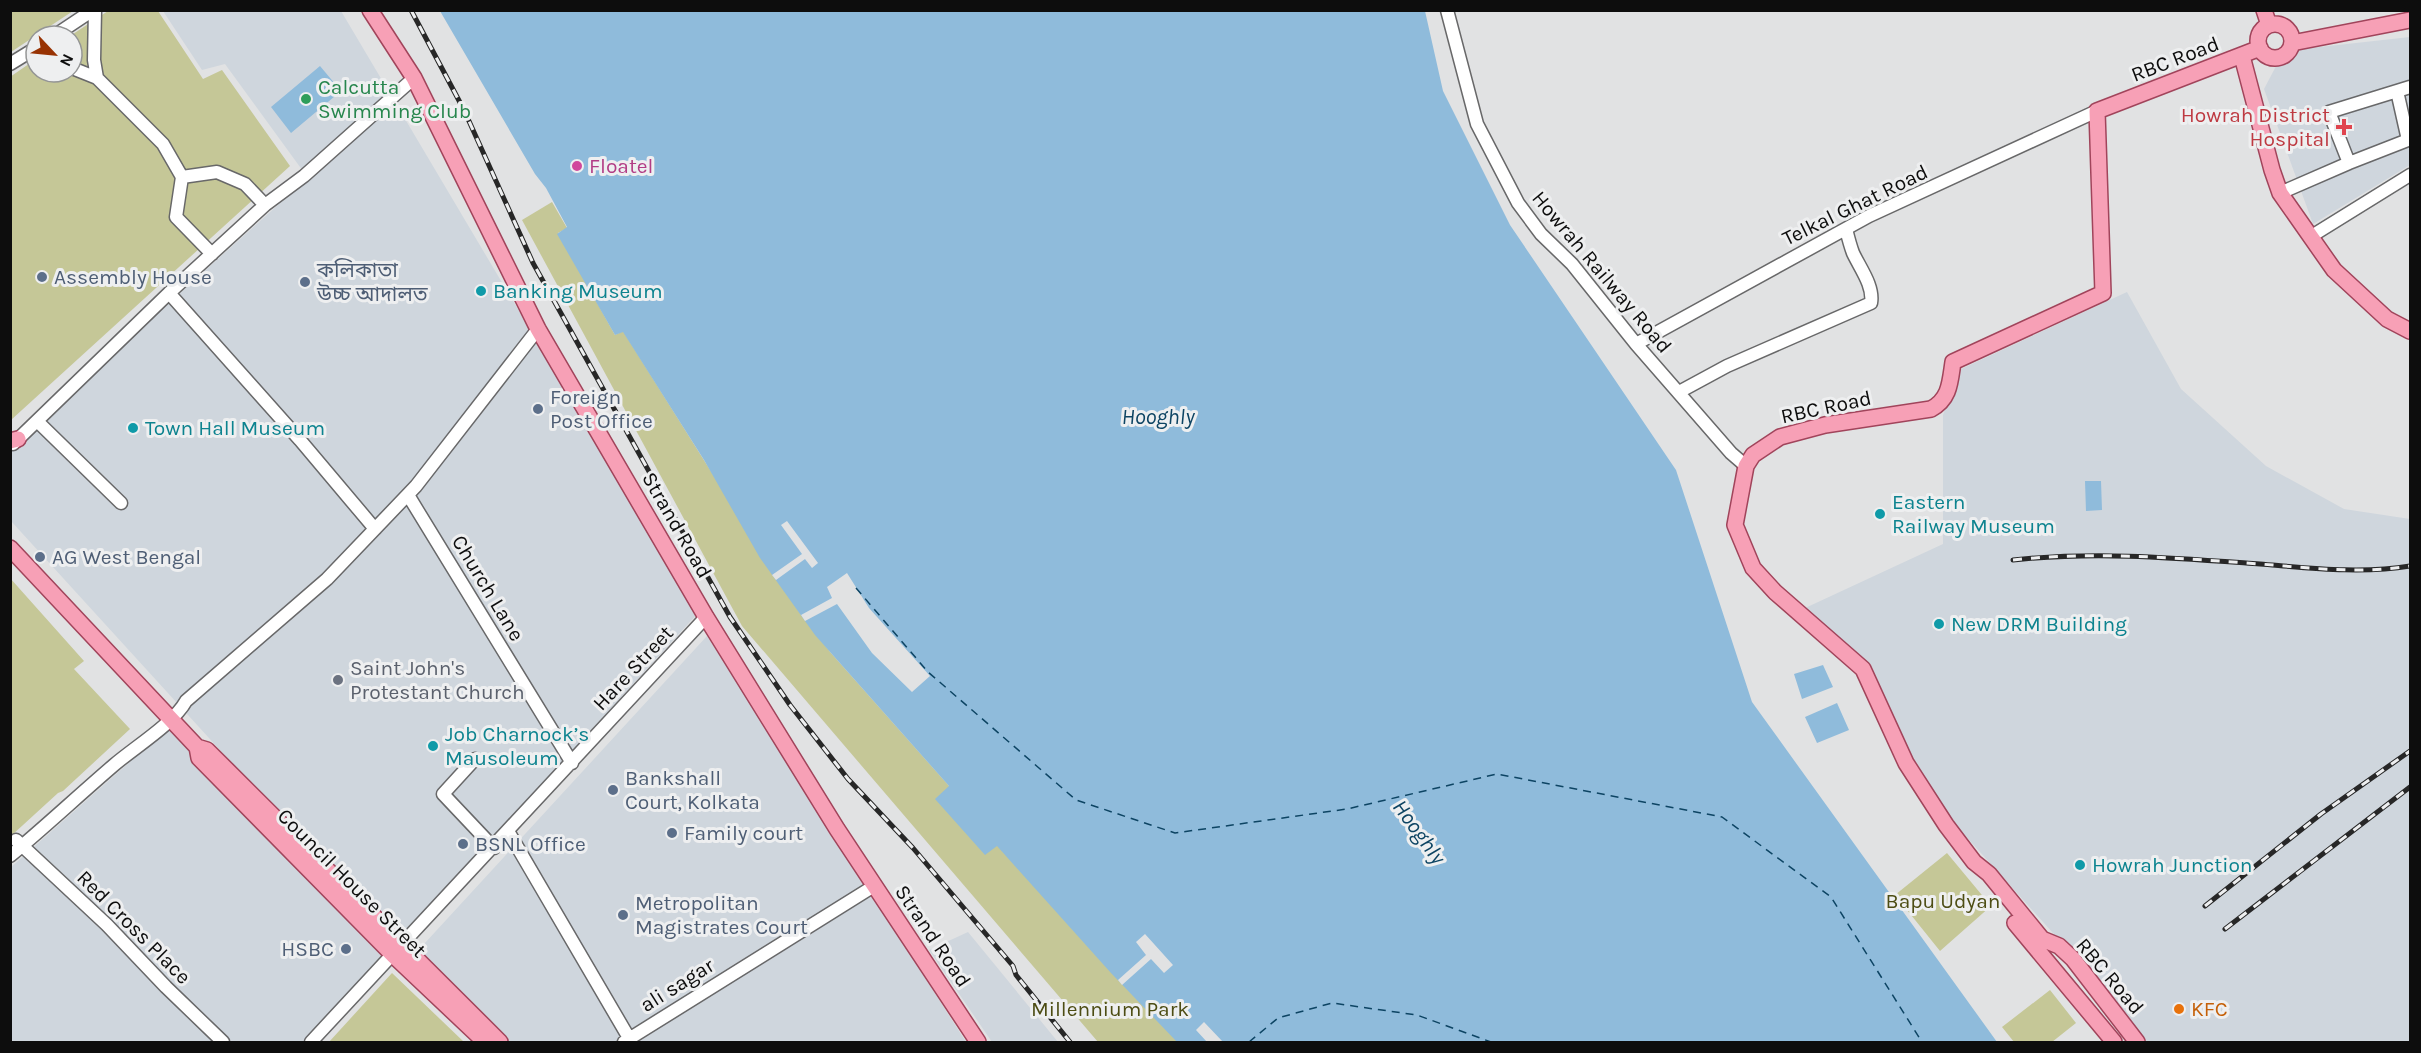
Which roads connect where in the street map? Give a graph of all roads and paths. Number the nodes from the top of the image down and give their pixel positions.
1 (94, 10) edge
2 (370, 10) edge
3 (1447, 10) edge
4 (2267, 18) edge
5 (2410, 20) edge
6 (72, 24) edge
7 (2292, 43) junction
8 (2259, 48) junction
9 (2242, 56) junction
10 (24, 57) edge
11 (10, 64) edge
12 (84, 73) edge
13 (97, 78) junction
14 (414, 78) junction
15 (2410, 87) edge
16 (2397, 91) junction
17 (2110, 106) junction
18 (2349, 163) junction
19 (2410, 175) edge
20 (182, 177) junction
21 (2280, 193) junction
22 (264, 206) junction
23 (1846, 229) junction
24 (2310, 237) junction
25 (212, 254) junction
26 (169, 293) junction
27 (538, 330) junction
28 (2410, 331) edge
29 (1636, 344) junction
30 (1679, 392) junction
31 (37, 421) junction
32 (13, 442) edge
33 (1746, 466) junction
34 (408, 495) junction
35 (121, 503) dead end
36 (375, 529) junction
37 (10, 548) edge
38 (706, 617) junction
39 (168, 716) junction
40 (475, 759) dead end
41 (572, 762) junction
42 (508, 831) junction
43 (16, 844) edge
44 (494, 848) junction
45 (10, 856) edge
46 (1974, 862) junction
47 (874, 886) junction
48 (397, 951) junction
49 (626, 1040) edge
50 (223, 1042) edge
51 (311, 1042) edge
52 (484, 1042) edge
53 (500, 1042) edge
54 (978, 1042) edge
55 (2114, 1042) edge
56 (2138, 1042) edge

1 - 6 street
1 - 13 street
2 - 14 main road, Strand Road
3 - 29 street, Howrah Railway Road
4 - 7 main road
4 - 8 main road
5 - 7 main road
7 - 8 main road
8 - 9 main road, RBC Road
9 - 17 main road, RBC Road
9 - 21 main road
10 - 11 street
12 - 13 street
13 - 20 street
14 - 22 street
14 - 27 main road, Strand Road
15 - 16 street
16 - 18 street
16 - 18 street
17 - 23 street, Telkal Ghat Road
17 - 33 main road, RBC Road
18 - 21 street
19 - 24 street
20 - 22 street
20 - 25 street
21 - 24 main road
22 - 25 street
23 - 29 street, Telkal Ghat Road
23 - 30 street
24 - 28 main road
25 - 26 street
26 - 31 street
26 - 36 street
27 - 34 street
27 - 38 main road, Strand Road
29 - 30 street, Howrah Railway Road
30 - 33 street, Howrah Railway Road
31 - 32 street
31 - 35 street
33 - 46 main road, RBC Road
34 - 36 street
34 - 41 street, Church Lane
36 - 39 street
37 - 39 main road, Council House Street
38 - 41 street, Hare Street
38 - 47 main road, Strand Road
39 - 43 street
39 - 48 main road, Council House Street
40 - 44 street
41 - 42 street, Hare Street
42 - 44 street, Hare Street
42 - 49 street
43 - 45 street
43 - 50 street, Red Cross Place
44 - 48 street, Hare Street
46 - 55 main road, RBC Road
46 - 56 main road, RBC Road
47 - 49 street, ali sagar
47 - 54 main road, Strand Road
48 - 51 street, Hare Street
48 - 52 main road, Council House Street
48 - 53 main road

